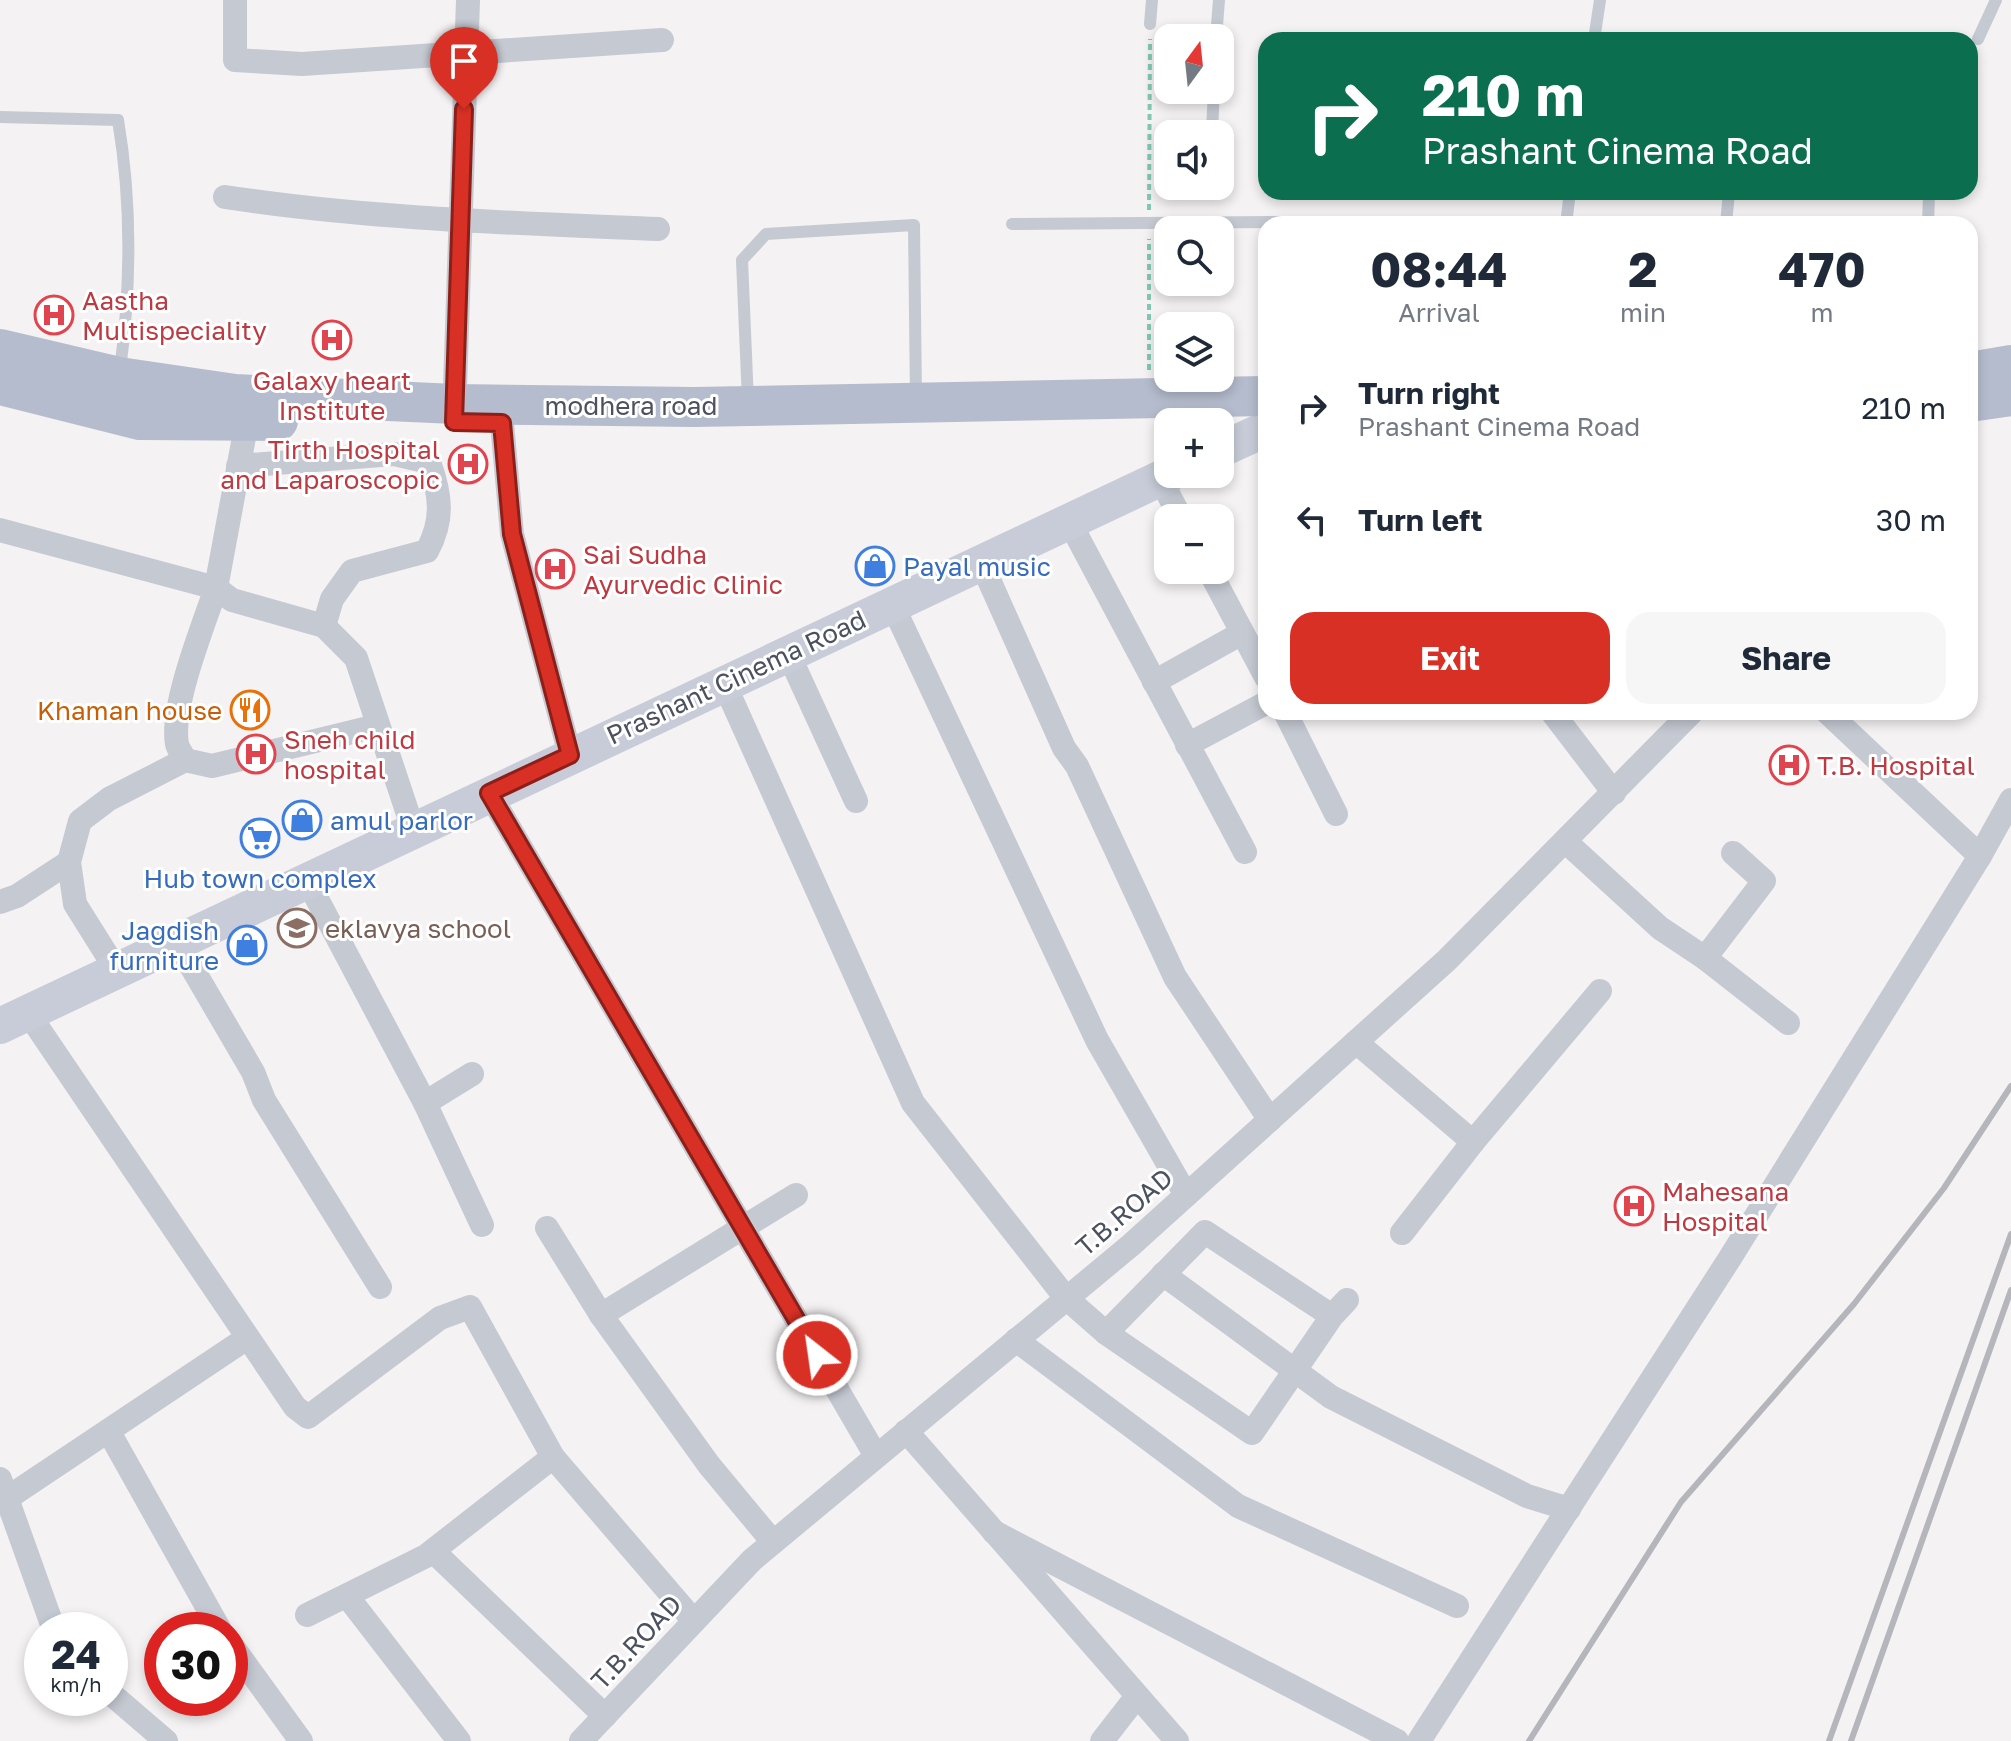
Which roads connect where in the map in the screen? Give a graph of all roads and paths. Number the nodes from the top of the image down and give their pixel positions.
1 (235, 0) edge
2 (468, 0) edge
3 (1152, 0) edge
4 (1219, 0) edge
5 (1600, 0) edge
6 (1996, 0) edge
7 (1150, 24) dead end
8 (1217, 24) edge
9 (1595, 32) edge
10 (1978, 39) dead end
11 (662, 40) dead end
12 (466, 53) junction
13 (0, 117) edge
14 (225, 197) dead end
15 (460, 220) junction
16 (1258, 222) edge
17 (1012, 224) dead end
18 (658, 229) dead end
19 (0, 349) edge
20 (2011, 365) edge
21 (1978, 371) edge
22 (119, 377) junction
23 (0, 385) edge
24 (1258, 396) edge
25 (2011, 396) edge
26 (1978, 401) edge
27 (916, 403) junction
28 (748, 406) junction
29 (454, 413) junction
30 (1258, 413) edge
31 (247, 421) junction
32 (502, 423) junction
33 (1258, 433) edge
34 (1234, 444) edge
35 (238, 466) junction
36 (1154, 481) edge
37 (1069, 521) junction
38 (0, 530) edge
39 (981, 562) junction
40 (1216, 584) edge
41 (216, 588) junction
42 (892, 604) junction
43 (324, 626) junction
44 (1242, 633) junction
45 (788, 653) junction
46 (1258, 662) edge
47 (1154, 682) junction
48 (724, 683) junction
49 (1258, 707) edge
50 (1289, 720) edge
51 (1558, 720) edge
52 (1684, 720) edge
53 (1836, 720) edge
54 (377, 726) junction
55 (1187, 745) junction
56 (570, 755) junction
57 (185, 760) junction
58 (489, 793) junction
59 (1614, 793) junction
60 (2011, 800) edge
61 (856, 801) dead end
62 (1336, 814) dead end
63 (413, 829) junction
64 (1566, 842) junction
65 (1245, 852) dead end
66 (1733, 853) dead end
67 (1980, 856) junction
68 (69, 862) junction
69 (307, 880) junction
70 (0, 902) edge
71 (177, 942) junction
72 (1705, 958) junction
73 (117, 971) junction
74 (1600, 991) dead end
75 (14, 1019) edge
76 (1788, 1023) dead end
77 (1356, 1042) junction
78 (472, 1074) dead end
79 (425, 1103) junction
80 (1270, 1120) junction
81 (1473, 1142) junction
82 (796, 1195) dead end
83 (1179, 1202) junction
84 (482, 1225) dead end
85 (547, 1228) dead end
86 (742, 1228) junction
87 (1205, 1232) junction
88 (1402, 1233) dead end
89 (1163, 1274) junction
90 (380, 1287) dead end
91 (1066, 1298) junction
92 (601, 1315) junction
93 (1106, 1333) junction
94 (247, 1338) junction
95 (1016, 1340) junction
96 (1293, 1370) junction
97 (906, 1431) junction
98 (109, 1432) junction
99 (876, 1456) junction
100 (553, 1457) junction
101 (3, 1494) edge
102 (1569, 1509) junction
103 (994, 1532) junction
104 (773, 1542) junction
105 (433, 1551) junction
106 (347, 1596) junction
107 (1457, 1606) dead end
108 (47, 1612) edge
109 (207, 1612) edge
110 (307, 1615) dead end
111 (694, 1621) junction
112 (248, 1668) edge
113 (1137, 1696) junction
114 (128, 1708) edge
115 (605, 1716) junction
116 (166, 1741) edge
117 (301, 1741) edge
118 (459, 1741) edge
119 (581, 1741) edge
120 (1102, 1741) edge
121 (1177, 1741) edge
122 (1397, 1741) edge
123 (1419, 1741) edge

1 - 12 street
2 - 12 street
3 - 7 lane
4 - 8 lane
5 - 9 lane
6 - 10 lane
11 - 12 street
12 - 15 street
13 - 22 lane
14 - 15 street
15 - 18 street
15 - 29 street
16 - 17 lane
19 - 22 main road, modhera road
20 - 21 main road
22 - 29 main road, modhera road
23 - 31 main road
24 - 27 main road, modhera road
25 - 26 main road
27 - 28 main road, modhera road
27 - 28 lane
28 - 29 main road, modhera road
29 - 31 main road
29 - 32 main road
30 - 32 main road
31 - 35 street
32 - 56 street
33 - 34 street
35 - 41 street
35 - 43 street
36 - 37 street, Prashant Cinema Road
37 - 39 street, Prashant Cinema Road
37 - 47 street
38 - 41 street
39 - 42 street, Prashant Cinema Road
39 - 80 street
40 - 44 street
41 - 43 street
41 - 57 street
42 - 45 street, Prashant Cinema Road
42 - 83 street
43 - 54 street
44 - 46 street
44 - 47 street
45 - 48 street, Prashant Cinema Road
45 - 61 street
47 - 55 street
48 - 56 street, Prashant Cinema Road
48 - 91 street
49 - 55 street
50 - 62 street
51 - 59 street
52 - 59 street, T.B.ROAD
53 - 67 street
54 - 57 street
54 - 63 street
55 - 65 street
56 - 58 street, Prashant Cinema Road
57 - 68 street
58 - 63 street, Prashant Cinema Road
58 - 86 street
59 - 64 street, T.B.ROAD
60 - 67 street
63 - 69 street, Prashant Cinema Road
64 - 72 street
64 - 77 street, T.B.ROAD
66 - 72 street
67 - 102 street
68 - 70 street
68 - 73 street
69 - 71 street, Prashant Cinema Road
69 - 79 street
71 - 73 street, Prashant Cinema Road
71 - 90 street
72 - 76 street
73 - 75 street, Prashant Cinema Road
74 - 81 street
75 - 94 street
77 - 80 street, T.B.ROAD
77 - 81 street
78 - 79 street
79 - 84 street
80 - 83 street, T.B.ROAD
81 - 88 street
82 - 86 street
83 - 87 street
83 - 91 street, T.B.ROAD
85 - 92 street
86 - 92 street
86 - 99 street
87 - 89 street
87 - 96 street
89 - 93 street
89 - 96 street
91 - 93 street
91 - 95 street, T.B.ROAD
92 - 104 street
93 - 96 street
94 - 98 street
94 - 100 street
95 - 97 street, T.B.ROAD
95 - 107 street
96 - 102 street
97 - 99 street, T.B.ROAD
97 - 103 street
98 - 101 street
98 - 109 street
99 - 104 street, T.B.ROAD
100 - 105 street
100 - 111 street
101 - 108 street
102 - 123 street
103 - 113 street
103 - 122 street
104 - 111 street, T.B.ROAD
105 - 106 street
105 - 115 street
106 - 110 street
106 - 118 street
111 - 115 street, T.B.ROAD
112 - 117 street
113 - 120 street
113 - 121 street
114 - 116 street
115 - 119 street, T.B.ROAD

